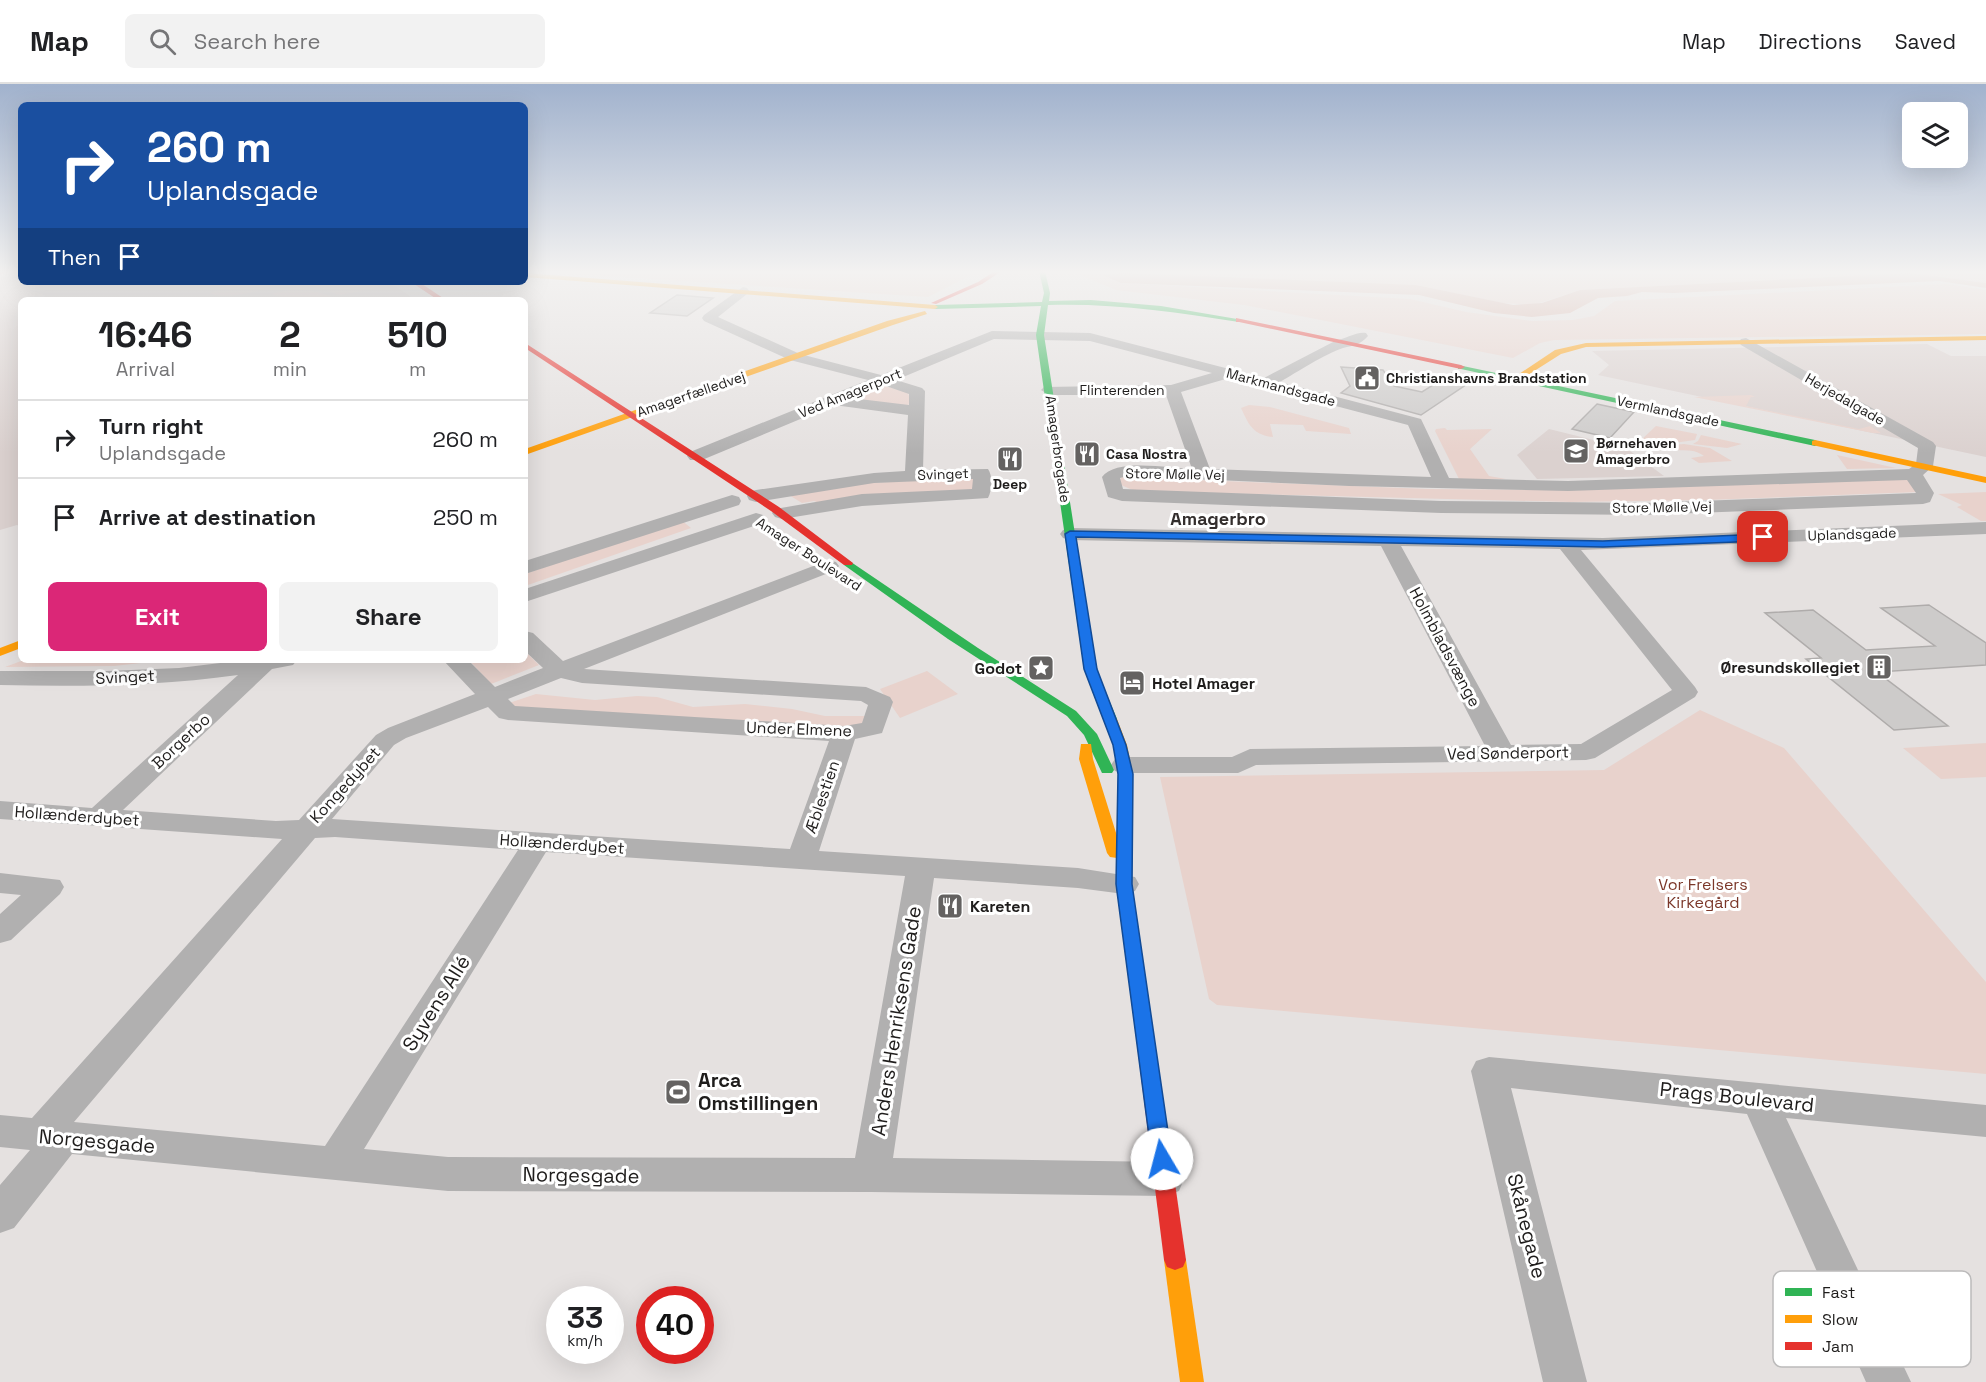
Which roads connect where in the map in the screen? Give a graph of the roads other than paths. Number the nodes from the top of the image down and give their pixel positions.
1 (739, 332) edge
2 (864, 332) edge
3 (1037, 332) edge
4 (1039, 332) edge
5 (1312, 332) edge
6 (1327, 332) edge
7 (1040, 336) junction
8 (1986, 338) edge
9 (1356, 339) junction
10 (1746, 342) junction
11 (528, 347) edge
12 (528, 356) edge
13 (795, 357) junction
14 (1529, 370) junction
15 (1229, 373) junction
16 (1517, 378) junction
17 (881, 381) junction
18 (1266, 383) junction
19 (1049, 390) junction
20 (1172, 390) junction
21 (832, 400) junction
22 (916, 411) junction
23 (591, 413) dead end
24 (630, 415) junction
25 (616, 419) junction
26 (588, 429) junction
27 (528, 451) edge
28 (690, 461) junction
29 (1921, 464) junction
30 (1986, 466) edge
31 (1203, 474) junction
32 (914, 475) junction
33 (1986, 478) edge
34 (1443, 484) junction
35 (756, 496) junction
36 (727, 497) joint
37 (782, 513) junction
38 (761, 522) joint
39 (1986, 528) edge
40 (1070, 534) junction
41 (1388, 541) junction
42 (1566, 544) junction
43 (811, 554) dead end
44 (829, 566) junction
45 (528, 567) edge
46 (528, 595) edge
47 (528, 641) edge
48 (18, 645) edge
49 (0, 652) edge
50 (265, 663) edge
51 (273, 663) edge
52 (458, 663) edge
53 (1090, 669) junction
54 (559, 670) junction
55 (0, 678) edge
56 (490, 697) junction
57 (1029, 702) dead end
58 (1086, 727) junction
59 (844, 734) junction
60 (1073, 736) dead end
61 (1502, 753) junction
62 (1086, 759) junction
63 (1115, 781) junction
64 (0, 810) edge
65 (98, 818) junction
66 (305, 829) junction
67 (537, 843) junction
68 (801, 860) junction
69 (921, 867) junction
70 (0, 883) edge
71 (1124, 884) junction
72 (0, 932) edge
73 (1489, 1071) joint
74 (1759, 1100) junction
75 (1986, 1120) edge
76 (0, 1131) edge
77 (52, 1136) junction
78 (335, 1163) junction
79 (871, 1175) junction
80 (1165, 1179) junction
81 (0, 1215) edge
82 (1838, 1271) edge
83 (1882, 1367) edge
84 (1192, 1382) edge
85 (1565, 1382) edge
86 (1889, 1382) edge

1 - 13 street
2 - 13 street, Amagerfælledvej
3 - 7 street, Amagerbrogade
4 - 7 street, Amagerbrogade
5 - 9 street, Vermlandsgade
6 - 9 street, Vermlandsgade
7 - 15 street, Markmandsgade
7 - 17 street, Ved Amagerport
7 - 19 street, Amagerbrogade
8 - 10 street
9 - 14 street, Vermlandsgade
9 - 16 street, Vermlandsgade
9 - 18 street
10 - 14 street
10 - 29 street, Herjedalgade
11 - 24 street, Amager Boulevard
12 - 25 street, Amager Boulevard
13 - 17 street
13 - 24 street, Amagerfælledvej
14 - 16 street
14 - 29 street, Vermlandsgade
15 - 18 street, Markmandsgade
15 - 20 street, Flinterenden
16 - 29 street, Vermlandsgade
17 - 21 street, Ved Amagerport
17 - 22 street
18 - 34 street, Markmandsgade
19 - 20 street, Flinterenden
19 - 40 street, Amagerbrogade
20 - 31 street
21 - 22 street
21 - 28 street, Ved Amagerport
22 - 32 street
23 - 26 street
24 - 25 street, Amagerfælledvej
24 - 28 street, Amager Boulevard
25 - 26 street, Amagerfælledvej
25 - 28 street, Amager Boulevard
26 - 27 street, Amagerfælledvej
28 - 35 street, Amager Boulevard
29 - 30 street, Vermlandsgade
29 - 31 street, Store Mølle Vej
29 - 33 street
29 - 34 street, Store Mølle Vej
31 - 34 street, Store Mølle Vej
32 - 35 street, Svinget
32 - 37 street, Svinget
35 - 37 street, Amager Boulevard
36 - 38 street, Amager Boulevard
36 - 45 street
37 - 58 street, Amager Boulevard
38 - 46 street
39 - 42 street, Uplandsgade
40 - 41 street, Uplandsgade
40 - 53 street, Amagerbrogade
41 - 42 street, Uplandsgade
41 - 61 street, Holmbladsvænge
42 - 61 street, Ved Sønderport
43 - 44 street, Amager Boulevard
44 - 54 street, Kongedybet
44 - 57 street, Amager Boulevard
47 - 54 street
48 - 49 street
50 - 55 street, Svinget
51 - 65 street, Borgerbo
52 - 56 street, Under Elmene
53 - 58 street, Amagerbrogade
53 - 63 street, Amagerbrogade
54 - 56 street, Kongedybet
54 - 59 street, Under Elmene
56 - 59 street, Under Elmene
56 - 66 street, Kongedybet
58 - 62 street, Amagerbrogade
58 - 63 street
59 - 68 street, Æblestien
60 - 62 street
61 - 63 street, Ved Sønderport
62 - 71 street, Amagerbrogade
63 - 71 street
63 - 71 street, Amagerbrogade
64 - 65 street, Hollænderdybet
65 - 66 street, Hollænderdybet
66 - 67 street, Hollænderdybet
66 - 77 street, Kongedybet
67 - 68 street, Hollænderdybet
67 - 78 street, Syvens Allé
68 - 69 street, Hollænderdybet
69 - 71 street, Hollænderdybet
69 - 79 street, Anders Henriksens Gade
70 - 72 street
71 - 80 street, Amagerbrogade
73 - 74 street, Prags Boulevard
73 - 85 street, Skånegade
74 - 75 street, Prags Boulevard
74 - 82 street
76 - 77 street, Norgesgade
77 - 78 street, Norgesgade
77 - 81 street, Kongedybet
78 - 79 street, Norgesgade
79 - 80 street, Norgesgade
80 - 84 street, Amagerbrogade
83 - 86 street

